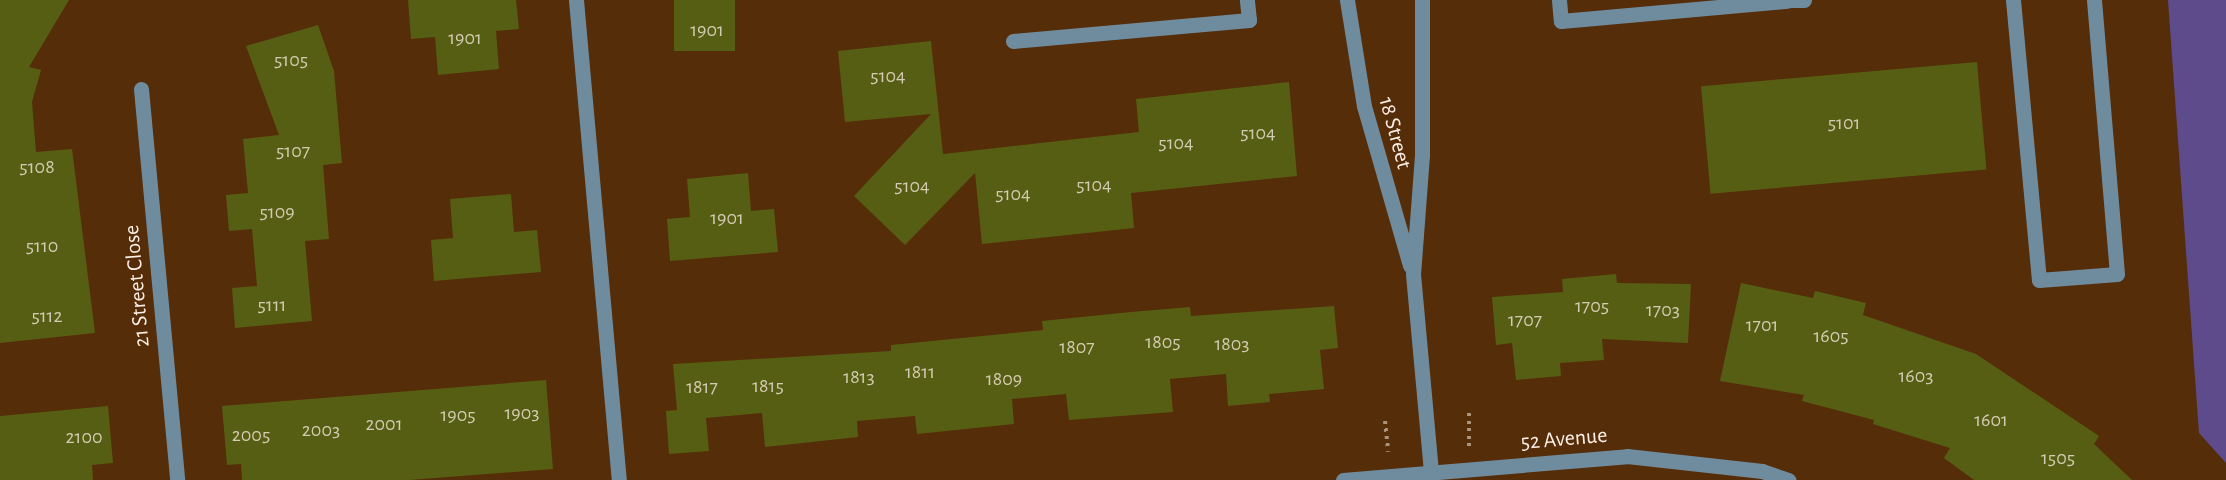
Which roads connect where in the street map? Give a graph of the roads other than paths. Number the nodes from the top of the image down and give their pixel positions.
1 (576, 0) edge
2 (1247, 0) edge
3 (1347, 0) edge
4 (1422, 0) edge
5 (1559, 0) edge
6 (1804, 0) edge
7 (2013, 0) edge
8 (2094, 0) edge
9 (1787, 1) edge
10 (1013, 41) dead end
11 (141, 89) dead end
12 (1413, 274) junction
13 (1431, 471) junction
14 (177, 480) edge
15 (619, 480) edge
16 (1343, 480) edge
17 (1788, 480) edge

1 - 15 street
2 - 10 street
3 - 12 street, 18 Street
4 - 12 street, 18 Street
5 - 9 street
6 - 9 street
7 - 8 street
11 - 14 street, 21 Street Close
12 - 13 street, 18 Street
13 - 16 street, 52 Avenue
13 - 17 street, 52 Avenue

